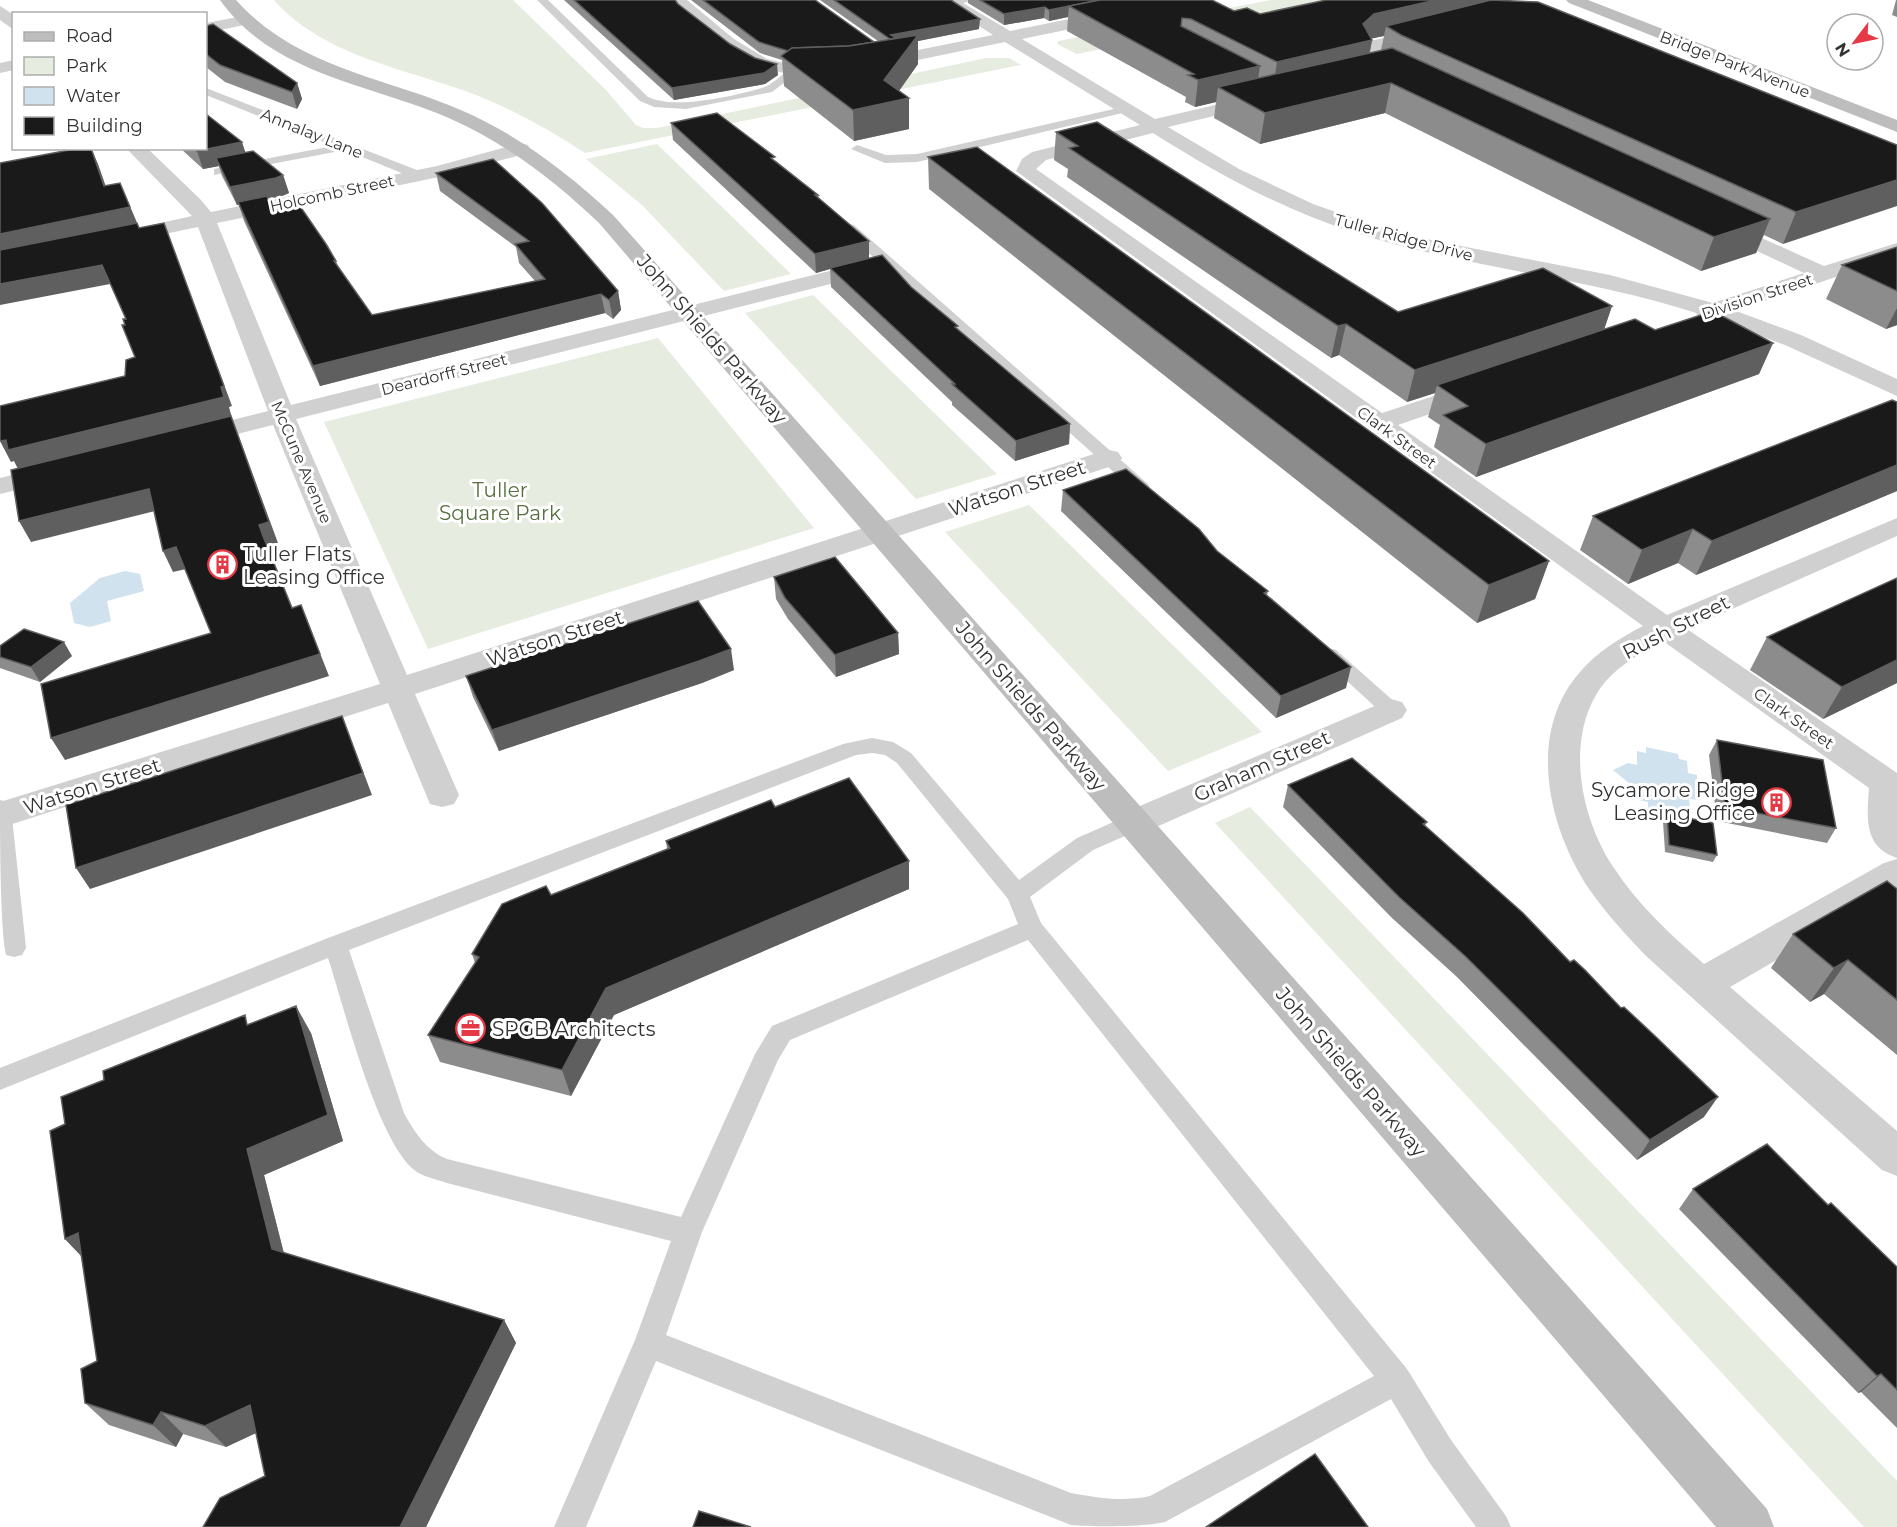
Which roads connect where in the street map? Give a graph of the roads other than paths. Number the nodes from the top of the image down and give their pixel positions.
1 (542, 0) edge
2 (677, 0) edge
3 (1187, 0) edge
4 (1574, 0) edge
5 (956, 1) edge
6 (235, 10) edge
7 (0, 11) edge
8 (12, 23) edge
9 (207, 27) edge
10 (1440, 30) edge
11 (1009, 37) junction
12 (1388, 69) junction
13 (792, 72) junction
14 (1366, 75) edge
15 (1409, 79) edge
16 (207, 91) edge
17 (1265, 91) edge
18 (1127, 109) junction
19 (1154, 126) junction
20 (1897, 126) edge
21 (346, 147) junction
22 (521, 149) junction
23 (857, 149) edge
24 (137, 150) edge
25 (218, 172) edge
26 (418, 175) junction
27 (834, 216) edge
28 (205, 219) junction
29 (1706, 219) edge
30 (98, 243) edge
31 (1897, 249) edge
32 (888, 263) junction
33 (1823, 274) junction
34 (1714, 311) junction
35 (689, 313) junction
36 (1677, 323) edge
37 (1489, 386) edge
38 (1897, 389) edge
39 (282, 415) junction
40 (1378, 423) junction
41 (173, 443) edge
42 (1108, 458) junction
43 (81, 466) edge
44 (0, 486) edge
45 (1151, 496) edge
46 (1897, 526) edge
47 (881, 532) junction
48 (1665, 628) junction
49 (1316, 642) edge
50 (398, 689) junction
51 (1391, 710) joint
52 (1891, 784) edge
53 (442, 795) dead end
54 (0, 808) edge
55 (0, 815) edge
56 (1133, 823) junction
57 (1897, 845) edge
58 (1897, 873) edge
59 (1017, 894) junction
60 (1032, 928) junction
61 (336, 945) junction
62 (14, 948) dead end
63 (1702, 984) junction
64 (0, 1079) edge
65 (1897, 1157) edge
66 (688, 1232) junction
67 (649, 1343) junction
68 (1396, 1380) junction
69 (570, 1527) edge
70 (1495, 1527) edge
71 (1749, 1527) edge

1 - 13 lane
2 - 13 street
3 - 11 street
4 - 20 street, Bridge Park Avenue
5 - 11 street, Tuller Ridge Drive
6 - 9 street
6 - 22 street, John Shields Parkway
7 - 8 street
10 - 12 street
11 - 13 street
11 - 18 street, Tuller Ridge Drive
12 - 14 street
12 - 15 street
16 - 21 lane, Annalay Lane
17 - 19 street, Clark Street
18 - 19 street, Tuller Ridge Drive
18 - 23 lane
19 - 34 street, Tuller Ridge Drive
19 - 40 street, Clark Street
21 - 25 lane
21 - 26 lane, Annalay Lane
22 - 26 street, Holcomb Street
22 - 35 street, John Shields Parkway
24 - 28 street, McCune Avenue
26 - 28 street, Holcomb Street
27 - 32 lane
28 - 30 street, Holcomb Street
28 - 39 street, McCune Avenue
29 - 33 street
31 - 33 street, Division Street
32 - 35 street, Deardorff Street
32 - 42 lane
33 - 34 street, Division Street
34 - 36 street, Division Street
34 - 38 street, Tuller Ridge Drive
35 - 39 street, Deardorff Street
35 - 47 street, John Shields Parkway
37 - 40 street
39 - 41 street, Deardorff Street
39 - 50 street, McCune Avenue
40 - 48 street, Clark Street
42 - 45 lane
42 - 47 street, Watson Street
43 - 44 street
46 - 48 street, Rush Street
47 - 50 street, Watson Street
47 - 56 street, John Shields Parkway
48 - 52 street, Clark Street
48 - 63 street, Rush Street
49 - 51 lane
50 - 53 street, McCune Avenue
50 - 55 street, Watson Street
51 - 56 street, Graham Street
52 - 57 street
54 - 55 lane
55 - 62 lane
56 - 59 lane
56 - 71 street, John Shields Parkway
58 - 63 street
59 - 60 lane
59 - 61 lane
60 - 66 lane
60 - 68 lane
61 - 64 lane
61 - 66 lane
63 - 65 street, Rush Street
66 - 67 lane
67 - 68 lane
67 - 69 lane
68 - 70 lane

